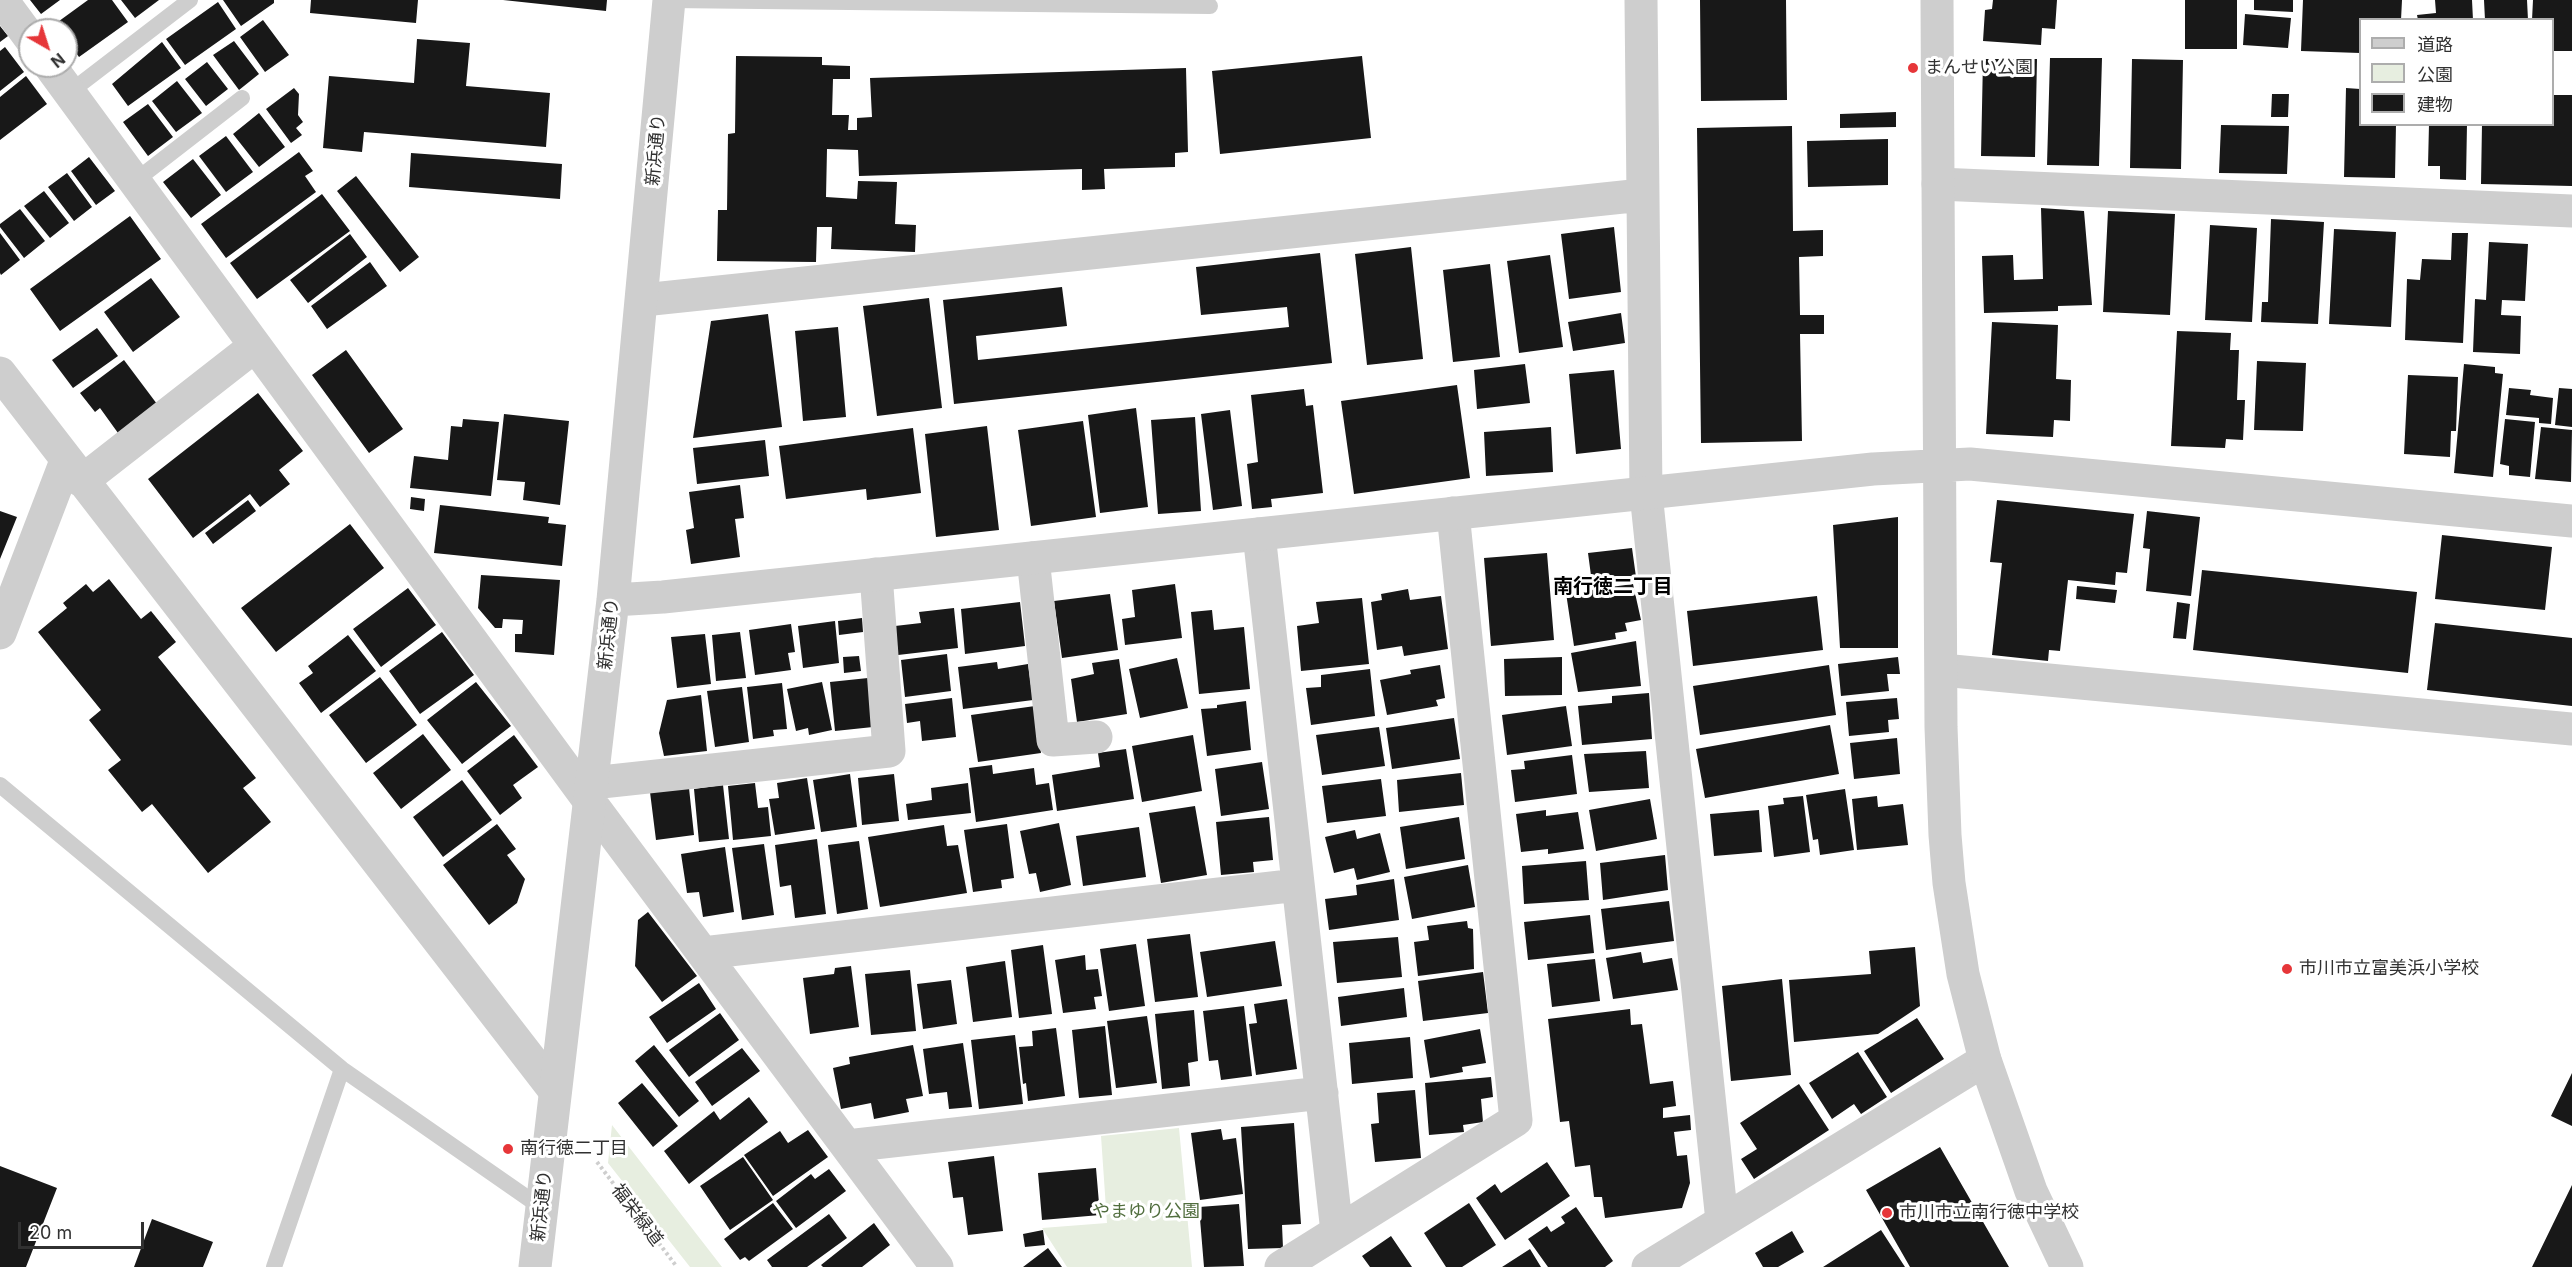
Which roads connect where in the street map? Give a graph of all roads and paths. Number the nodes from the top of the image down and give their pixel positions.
1 (2, 0) edge
2 (189, 0) edge
3 (669, 0) edge
4 (1641, 0) edge
5 (1937, 0) edge
6 (1210, 6) dead end
7 (18, 22) edge
8 (59, 78) edge
9 (69, 92) junction
10 (242, 98) dead end
11 (135, 181) junction
12 (1938, 184) junction
13 (1642, 195) junction
14 (2572, 211) edge
15 (643, 300) junction
16 (255, 346) junction
17 (0, 373) edge
18 (1940, 465) junction
19 (74, 471) junction
20 (1646, 493) junction
21 (1454, 513) junction
22 (2572, 521) edge
23 (1259, 534) junction
24 (1033, 558) junction
25 (876, 574) junction
26 (613, 600) junction
27 (0, 633) edge
28 (1942, 670) junction
29 (2572, 729) edge
30 (1096, 736) dead end
31 (0, 785) edge
32 (591, 793) junction
33 (1298, 885) junction
34 (703, 953) junction
35 (1985, 1060) junction
36 (342, 1069) junction
37 (555, 1091) junction
38 (1322, 1093) junction
39 (847, 1146) junction
40 (597, 1162) dead end
41 (542, 1208) junction
42 (1722, 1221) junction
43 (1337, 1232) junction
44 (274, 1267) edge
45 (535, 1267) edge
46 (677, 1267) edge
47 (937, 1267) edge
48 (1281, 1267) edge
49 (1648, 1267) edge
50 (2067, 1267) edge

1 - 7 street
2 - 9 lane
3 - 6 lane
3 - 15 street, 新浜通り
4 - 13 street
5 - 12 street
8 - 9 street
9 - 11 street
10 - 11 lane
11 - 16 street
12 - 14 street
12 - 18 street
13 - 15 street
13 - 20 street
15 - 26 street, 新浜通り
16 - 19 street
16 - 32 street
17 - 19 street
18 - 20 street
18 - 22 street
18 - 28 street
19 - 27 street
19 - 37 street
20 - 21 street
20 - 42 street
21 - 23 street
21 - 43 street
23 - 24 street
23 - 33 street
24 - 25 street
24 - 30 street
25 - 26 street
25 - 32 street
26 - 32 street, 新浜通り
28 - 29 street
28 - 35 street
31 - 36 lane
32 - 34 street
32 - 37 street, 新浜通り
33 - 34 street
33 - 38 street
34 - 39 street
35 - 42 street
35 - 50 street
36 - 41 lane
36 - 44 lane
37 - 41 street, 新浜通り
38 - 39 street
38 - 43 street
39 - 47 street
40 - 46 path, 福栄緑道
41 - 45 street, 新浜通り
42 - 49 street
43 - 48 street

